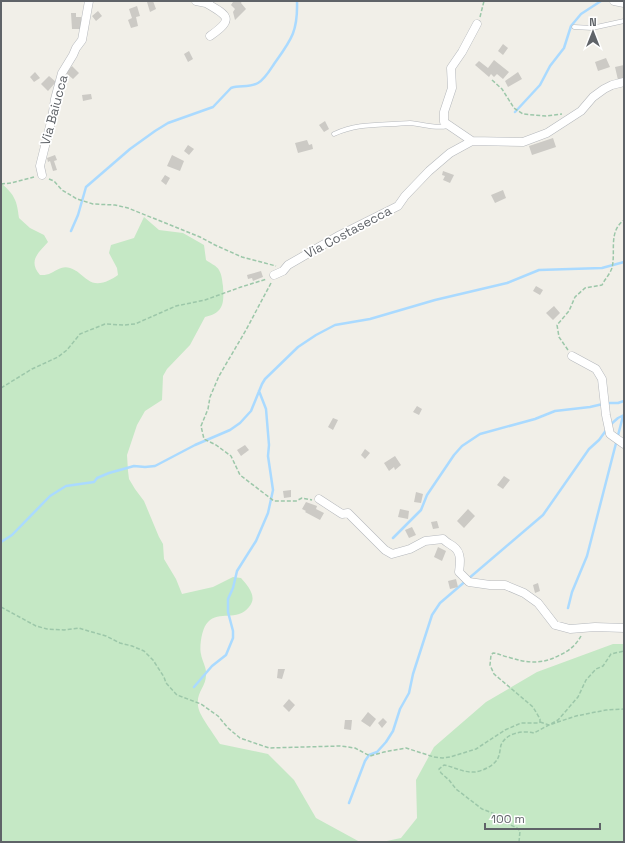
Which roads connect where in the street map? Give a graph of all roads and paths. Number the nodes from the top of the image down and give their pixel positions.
1 (89, 1) edge
2 (196, 1) edge
3 (484, 1) edge
4 (614, 1) edge
5 (207, 2) edge
6 (624, 3) edge
7 (624, 21) edge
8 (477, 24) joint
9 (574, 27) dead end
10 (210, 36) dead end
11 (492, 80) dead end
12 (624, 82) edge
13 (562, 114) dead end
14 (448, 125) junction
15 (334, 134) dead end
16 (472, 142) junction
17 (42, 175) junction
18 (1, 184) edge
19 (624, 220) edge
20 (283, 271) junction
21 (274, 275) junction
22 (572, 356) joint
23 (1, 388) edge
24 (624, 444) edge
25 (320, 499) joint
26 (1, 607) edge
27 (585, 628) junction
28 (624, 628) edge
29 (624, 651) edge
30 (624, 709) edge
31 (540, 722) junction
32 (549, 725) junction
33 (519, 842) edge

1 - 17 street, Via Baiucca
2 - 5 street
3 - 8 path
4 - 6 street
5 - 10 street
7 - 9 lane
8 - 14 street
11 - 13 path
12 - 16 street, Via Costasecca
14 - 15 lane
14 - 16 street
16 - 20 street, Via Costasecca
17 - 18 path
17 - 20 path
19 - 22 path
20 - 21 street, Via Costasecca
21 - 23 path
21 - 25 path
22 - 24 street
25 - 27 street
26 - 31 path
27 - 28 street
27 - 31 path
29 - 32 path
30 - 32 path
31 - 32 path
32 - 33 path

